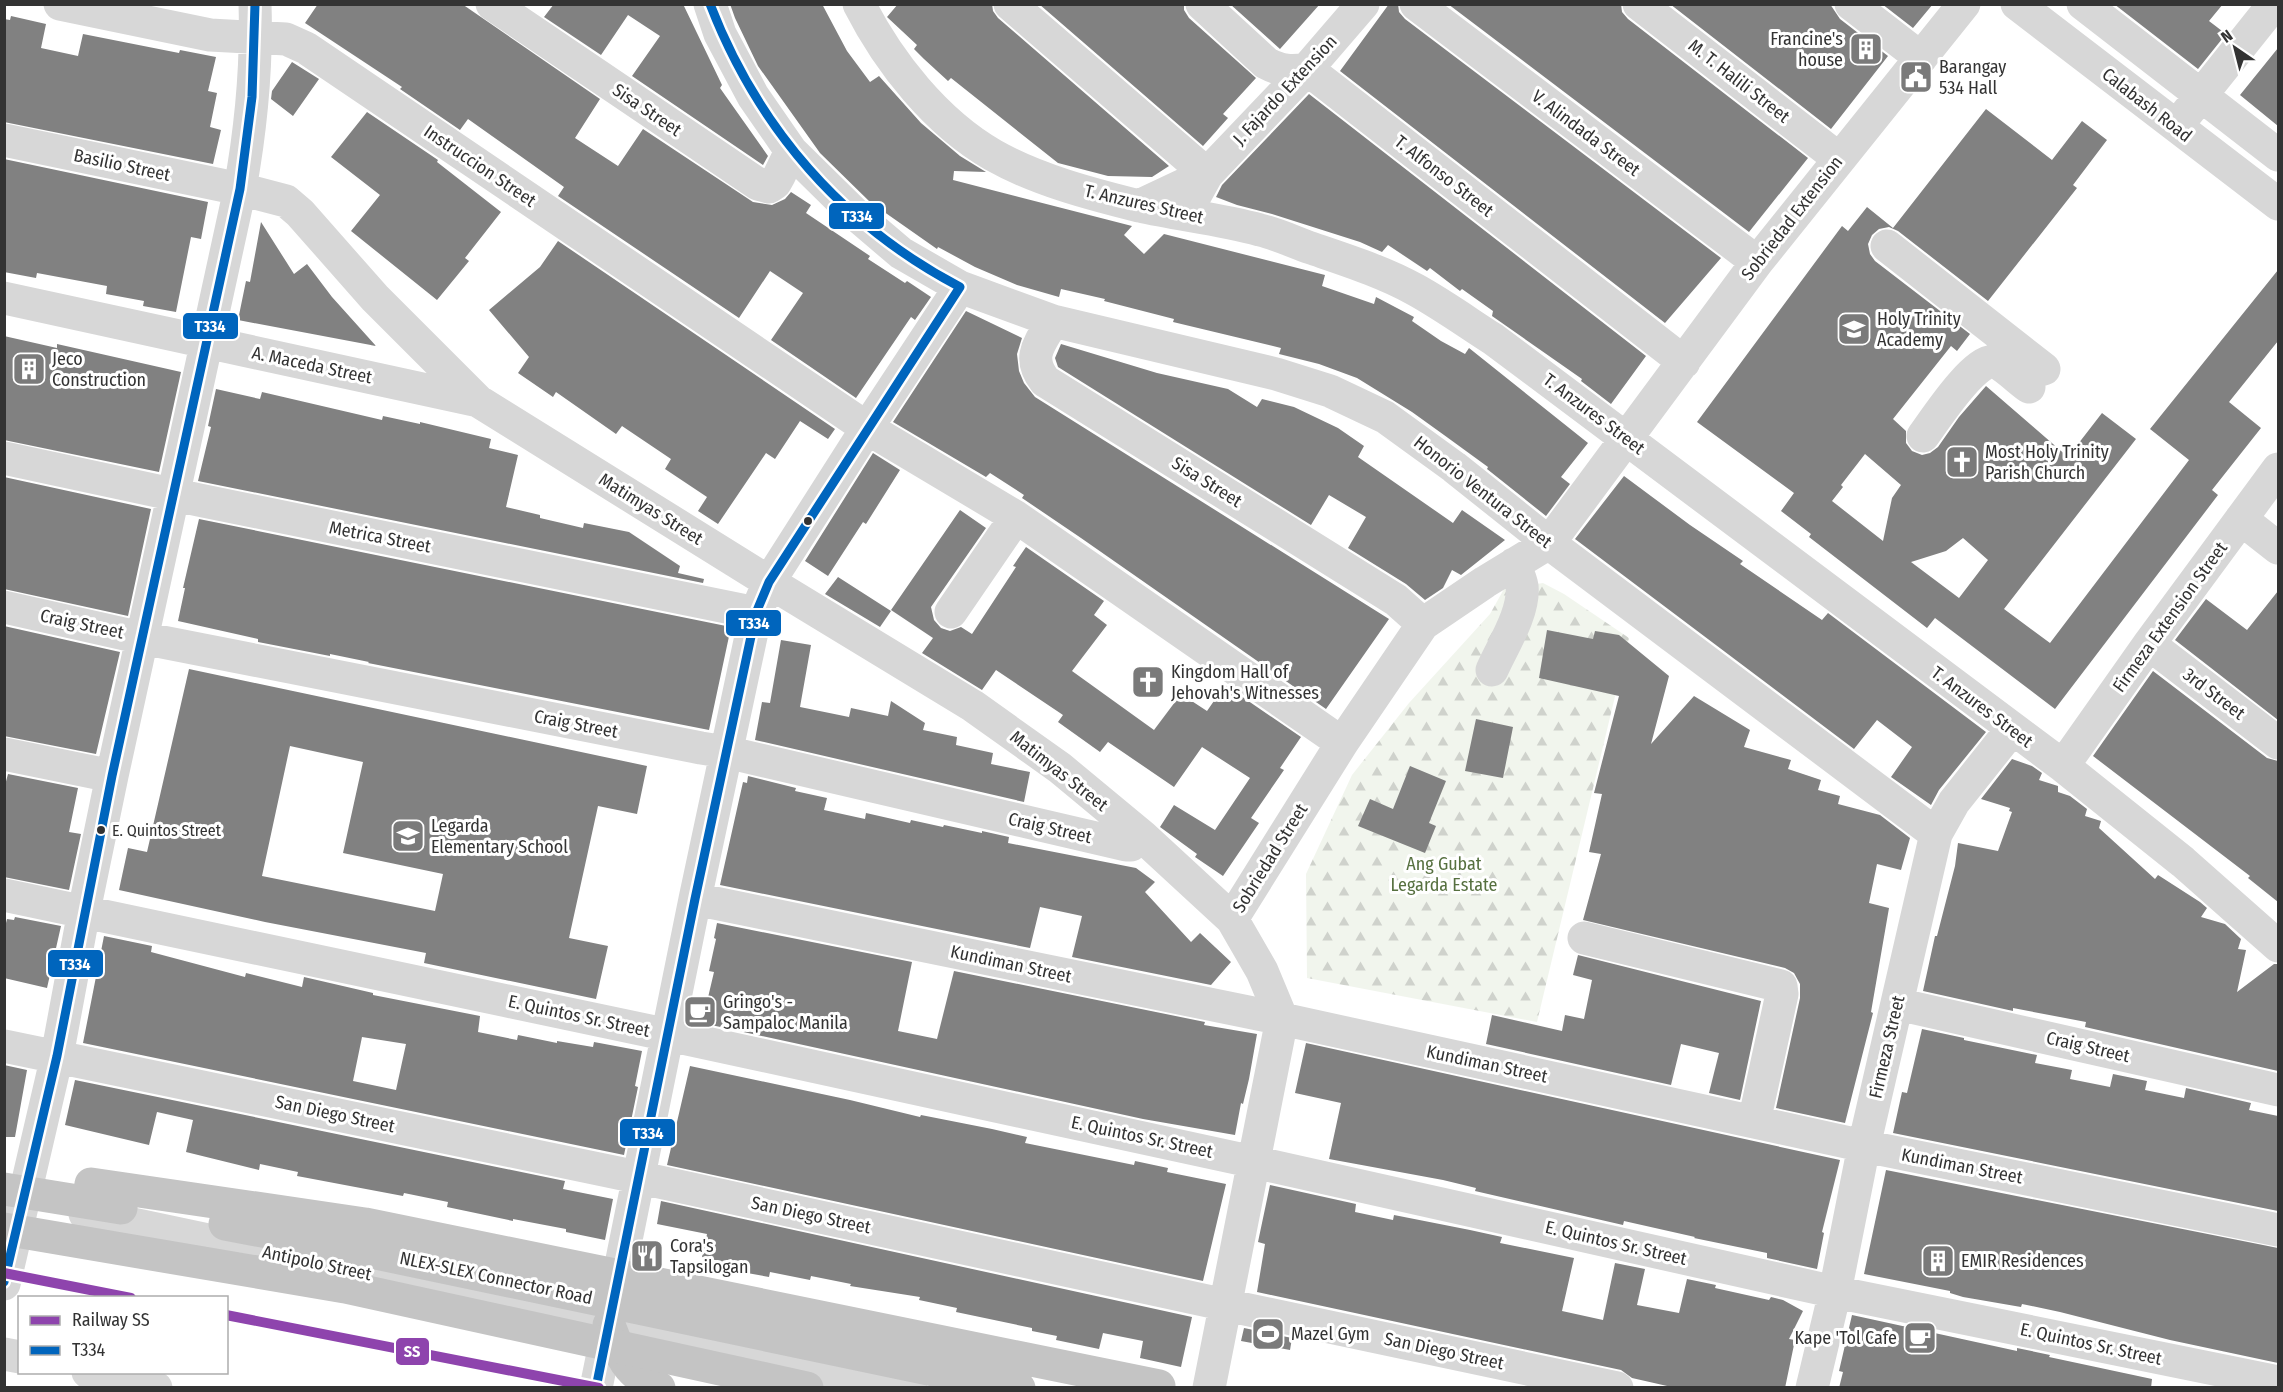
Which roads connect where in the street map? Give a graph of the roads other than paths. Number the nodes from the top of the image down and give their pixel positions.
1 (60, 4) edge
2 (255, 4) edge
3 (492, 4) edge
4 (710, 4) edge
5 (859, 4) edge
6 (1010, 4) edge
7 (1202, 4) edge
8 (1363, 4) edge
9 (1416, 4) edge
10 (1639, 4) edge
11 (1851, 4) edge
12 (1964, 4) edge
13 (2017, 4) edge
14 (2083, 4) edge
15 (2274, 4) edge
16 (256, 38) junction
17 (1921, 58) junction
18 (1307, 69) junction
19 (2200, 96) junction
20 (2175, 127) junction
21 (4, 140) edge
22 (791, 151) junction
23 (2278, 155) edge
24 (1839, 158) junction
25 (1207, 174) junction
26 (240, 189) junction
27 (2278, 204) edge
28 (1139, 206) junction
29 (1192, 216) junction
30 (1887, 246) dead end
31 (1757, 262) junction
32 (960, 288) junction
33 (4, 298) edge
34 (1053, 321) junction
35 (207, 343) junction
36 (1684, 362) junction
37 (478, 401) junction
38 (867, 428) junction
39 (1923, 436) dead end
40 (1626, 437) junction
41 (4, 458) edge
42 (2278, 469) edge
43 (174, 495) junction
44 (1016, 517) junction
45 (2241, 519) junction
46 (1549, 543) junction
47 (2278, 548) edge
48 (1514, 564) junction
49 (769, 582) junction
50 (4, 607) edge
51 (951, 612) dead end
52 (756, 613) junction
53 (1424, 624) junction
54 (142, 638) junction
55 (2149, 644) junction
56 (1492, 670) dead end
57 (2012, 729) junction
58 (1342, 743) junction
59 (2278, 743) edge
60 (726, 752) junction
61 (4, 754) edge
62 (2062, 766) junction
63 (112, 776) junction
64 (1936, 834) junction
65 (1142, 836) junction
66 (4, 895) edge
67 (695, 899) junction
68 (84, 911) junction
69 (1232, 919) junction
70 (1584, 938) dead end
71 (2278, 946) edge
72 (1897, 1004) junction
73 (1282, 1019) junction
74 (669, 1035) junction
75 (4, 1046) edge
76 (57, 1056) junction
77 (2278, 1090) edge
78 (1754, 1122) junction
79 (1864, 1146) junction
80 (1254, 1162) junction
81 (639, 1178) junction
82 (11, 1195) edge
83 (2278, 1230) edge
84 (7, 1244) edge
85 (4, 1284) edge
86 (1835, 1292) junction
87 (1226, 1305) junction
88 (609, 1325) junction
89 (96, 1374) edge
90 (2278, 1382) edge
91 (156, 1388) edge
92 (596, 1388) edge
93 (659, 1388) edge
94 (807, 1388) edge
95 (911, 1388) edge
96 (1019, 1388) edge
97 (1166, 1388) edge
98 (1209, 1388) edge
99 (1617, 1388) edge
100 (1812, 1388) edge

1 - 16 street, Instruccion Street
2 - 16 street
3 - 22 street, Sisa Street
4 - 22 street, Honorio Ventura Street
5 - 28 street, T. Anzures Street
6 - 25 street
7 - 18 street
8 - 18 street, J. Fajardo Extension
9 - 31 street, V. Alindada Street
10 - 24 street, M. T. Halili Street
11 - 17 street
12 - 17 street, Sobriedad Extension
13 - 20 street, Calabash Road
14 - 19 street
15 - 19 street
16 - 26 street
16 - 38 street, Instruccion Street
17 - 24 street, Sobriedad Extension
18 - 25 street, J. Fajardo Extension
18 - 36 street, T. Alfonso Street
19 - 20 street
19 - 23 street
20 - 27 street, Calabash Road
21 - 26 street, Basilio Street
22 - 32 street, Honorio Ventura Street
24 - 31 street, Sobriedad Extension
25 - 28 street, J. Fajardo Extension
25 - 29 street, J. Fajardo Extension
26 - 35 street
26 - 37 street, Matimyas Street
28 - 29 street, T. Anzures Street
29 - 40 street, T. Anzures Street
30 - 39 street
31 - 36 street, Sobriedad Extension
32 - 34 street, Honorio Ventura Street
32 - 38 street
33 - 35 street, A. Maceda Street
34 - 46 street, Honorio Ventura Street
34 - 53 street, Sisa Street
35 - 37 street, A. Maceda Street
35 - 43 street
36 - 40 street, Sobriedad Extension
37 - 49 street, Matimyas Street
38 - 44 street, Instruccion Street
38 - 49 street
40 - 46 street, Sobriedad Street
40 - 57 street, T. Anzures Street
41 - 43 street, Metrica Street
42 - 45 street, Firmeza Extension Street
43 - 52 street, Metrica Street
43 - 54 street
44 - 51 street
44 - 58 street, Instruccion Street
45 - 47 street
45 - 55 street, Firmeza Extension Street
46 - 48 street, Sobriedad Street
46 - 64 street, Honorio Ventura Street
48 - 53 street, Sobriedad Street
48 - 56 street
49 - 52 street
49 - 65 street, Matimyas Street
50 - 54 street, Craig Street
52 - 60 street
53 - 58 street, Sobriedad Street
54 - 60 street, Craig Street
54 - 63 street
55 - 59 street, 3rd Street
55 - 62 street, Firmeza Extension Street
57 - 62 street, T. Anzures Street
57 - 64 street, Firmeza Street
58 - 69 street, Sobriedad Street
60 - 65 street, Craig Street
60 - 67 street
61 - 63 street
62 - 71 street, T. Anzures Street
63 - 68 street
64 - 72 street, Firmeza Street
65 - 69 street, Matimyas Street
66 - 68 street, E. Quintos Sr. Street
67 - 73 street, Kundiman Street
67 - 74 street
68 - 74 street, E. Quintos Sr. Street
68 - 76 street
69 - 73 street, Sobriedad Street
70 - 78 street
72 - 77 street, Craig Street
72 - 79 street, Firmeza Street
73 - 78 street, Kundiman Street
73 - 80 street
74 - 80 street, E. Quintos Sr. Street
74 - 81 street
75 - 76 street, San Diego Street
76 - 81 street, San Diego Street
76 - 82 street
78 - 79 street, Kundiman Street
79 - 83 street, Kundiman Street
79 - 86 street, Firmeza Street
80 - 86 street, E. Quintos Sr. Street
80 - 87 street
81 - 87 street, San Diego Street
81 - 88 street
82 - 84 street
82 - 88 street, Antipolo Street
82 - 96 highway, NLEX-SLEX Connector Road, bridge
82 - 97 highway, bridge
84 - 85 street
84 - 94 highway, bridge
86 - 90 street, E. Quintos Sr. Street
86 - 100 street, Firmeza Street
87 - 98 street
87 - 99 street, San Diego Street
88 - 92 street
88 - 93 highway
88 - 95 street, Antipolo Street
89 - 91 street

